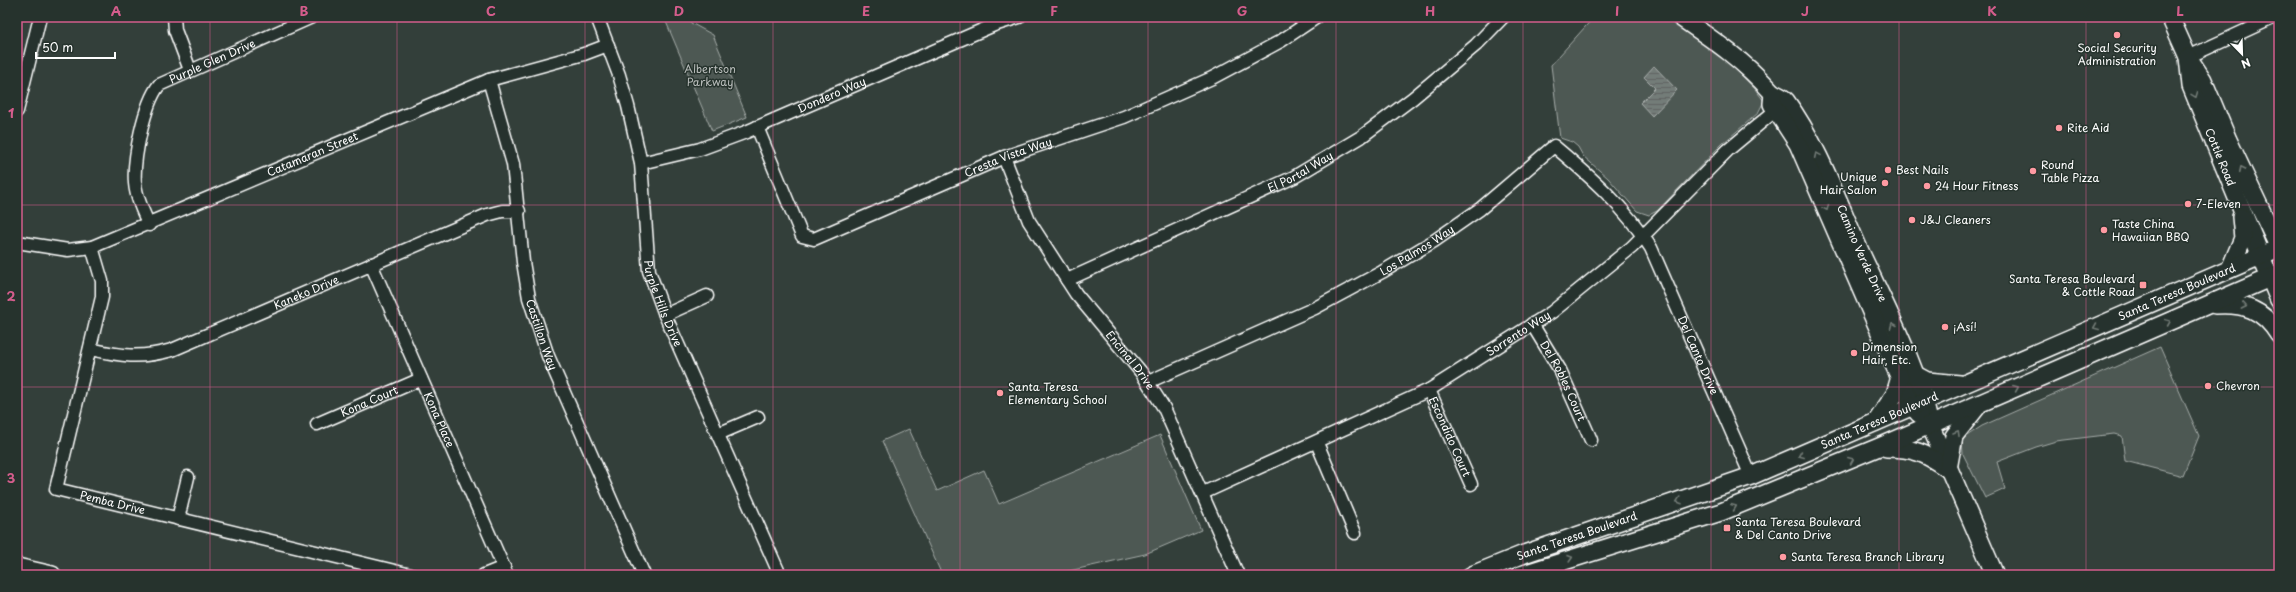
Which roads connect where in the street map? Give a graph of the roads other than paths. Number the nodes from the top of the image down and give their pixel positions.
1 (40, 17) edge
2 (174, 17) edge
3 (312, 17) edge
4 (597, 17) edge
5 (1019, 17) edge
6 (1317, 17) edge
7 (1503, 17) edge
8 (1680, 17) edge
9 (2170, 17) edge
10 (2276, 17) edge
11 (608, 45) junction
12 (2188, 57) junction
13 (190, 70) junction
14 (489, 80) junction
15 (1778, 101) junction
16 (17, 111) edge
17 (757, 127) junction
18 (1004, 157) junction
19 (641, 163) junction
20 (2256, 197) junction
21 (2239, 203) junction
22 (519, 211) junction
23 (2279, 219) edge
24 (149, 225) junction
25 (1643, 236) junction
26 (17, 242) edge
27 (92, 247) junction
28 (2279, 248) edge
29 (2262, 256) junction
30 (371, 264) junction
31 (2230, 269) junction
32 (2275, 276) edge
33 (1067, 280) junction
34 (707, 296) dead end
35 (2279, 300) edge
36 (2205, 306) junction
37 (665, 316) junction
38 (1532, 324) junction
39 (2279, 335) edge
40 (90, 349) junction
41 (1907, 376) junction
42 (421, 379) junction
43 (1148, 382) junction
44 (1962, 384) junction
45 (1429, 390) junction
46 (1918, 403) junction
47 (1980, 404) junction
48 (758, 418) dead end
49 (1875, 423) junction
50 (317, 424) dead end
51 (1930, 425) junction
52 (718, 434) junction
53 (1591, 440) dead end
54 (1316, 443) junction
55 (1879, 448) junction
56 (1948, 469) junction
57 (1751, 476) junction
58 (188, 477) dead end
59 (1471, 484) dead end
60 (1202, 494) junction
61 (178, 519) junction
62 (1355, 533) dead end
63 (17, 567) edge
64 (505, 571) edge
65 (1528, 573) edge
66 (52, 575) edge
67 (411, 575) edge
68 (484, 575) edge
69 (644, 575) edge
70 (780, 575) edge
71 (1238, 575) edge
72 (1472, 575) edge
73 (1995, 575) edge

1 - 16 street
2 - 13 street
3 - 13 street, Purple Glen Drive
4 - 11 street, Purple Hills Drive
5 - 17 street, Dondero Way
6 - 18 street, Cresta Vista Way
7 - 33 street, El Portal Way
8 - 15 main road, Camino Verde Drive
9 - 12 main road, Cottle Road
10 - 12 street
11 - 14 street, Catamaran Street
11 - 19 street, Purple Hills Drive
20 -> 12 main road, Cottle Road
12 -> 21 main road, Cottle Road
13 - 24 street, Purple Glen Drive
14 - 22 street, Castillon Way
14 - 24 street, Catamaran Street
15 - 25 street, Sorrento Way
15 - 41 main road, Camino Verde Drive
17 - 18 street, Cresta Vista Way
17 - 19 street, Dondero Way
18 - 33 street, Encinal Drive
19 - 37 street, Purple Hills Drive
20 - 23 main road
20 - 28 main road, Cottle Road
21 - 29 main road, Cottle Road
21 - 31 main road
22 - 30 street, Kaneko Drive
22 - 69 street, Castillon Way
24 - 27 street, Catamaran Street
25 - 38 street, Sorrento Way
25 - 43 street, Los Palmos Way
25 - 57 street, Del Canto Drive
26 - 27 street, Catamaran Street
27 - 40 street, Pemba Drive
28 - 29 main road, Santa Teresa Boulevard
29 - 31 main road, Santa Teresa Boulevard
29 - 32 main road, Cottle Road
30 - 40 street, Kaneko Drive
30 - 42 street, Kona Place
31 -> 44 main road, Santa Teresa Boulevard
32 - 35 main road, Cottle Road
32 - 36 main road, Santa Teresa Boulevard
33 - 43 street, Encinal Drive
34 - 37 street
36 -> 39 main road
47 -> 36 main road, Santa Teresa Boulevard
37 - 52 street, Purple Hills Drive
38 - 45 street, Sorrento Way
38 - 53 street, Del Robles Court
40 - 61 street, Pemba Drive
41 - 44 main road
41 - 46 main road, Camino Verde Drive
41 - 49 main road
42 - 50 street, Kona Court
42 - 64 street, Kona Place
43 - 60 street, Encinal Drive
44 - 46 main road, Santa Teresa Boulevard
45 - 54 street, Sorrento Way
45 - 59 street, Escondido Court
46 - 49 main road, Santa Teresa Boulevard
46 - 51 main road, Camino Verde Drive
47 - 51 main road, Santa Teresa Boulevard
56 -> 47 main road
48 - 52 street
49 -> 57 main road, Santa Teresa Boulevard
51 - 55 main road, Santa Teresa Boulevard
51 - 56 main road, Camino Verde Drive
52 - 70 street, Purple Hills Drive
54 - 60 street, Sorrento Way
54 - 62 street
55 - 56 main road
65 -> 55 main road, Santa Teresa Boulevard
56 - 73 main road, Camino Verde Drive
57 -> 72 main road, Santa Teresa Boulevard
58 - 61 street
60 - 71 street, Encinal Drive
61 - 67 street, Pemba Drive
63 - 66 main road
64 - 68 street

